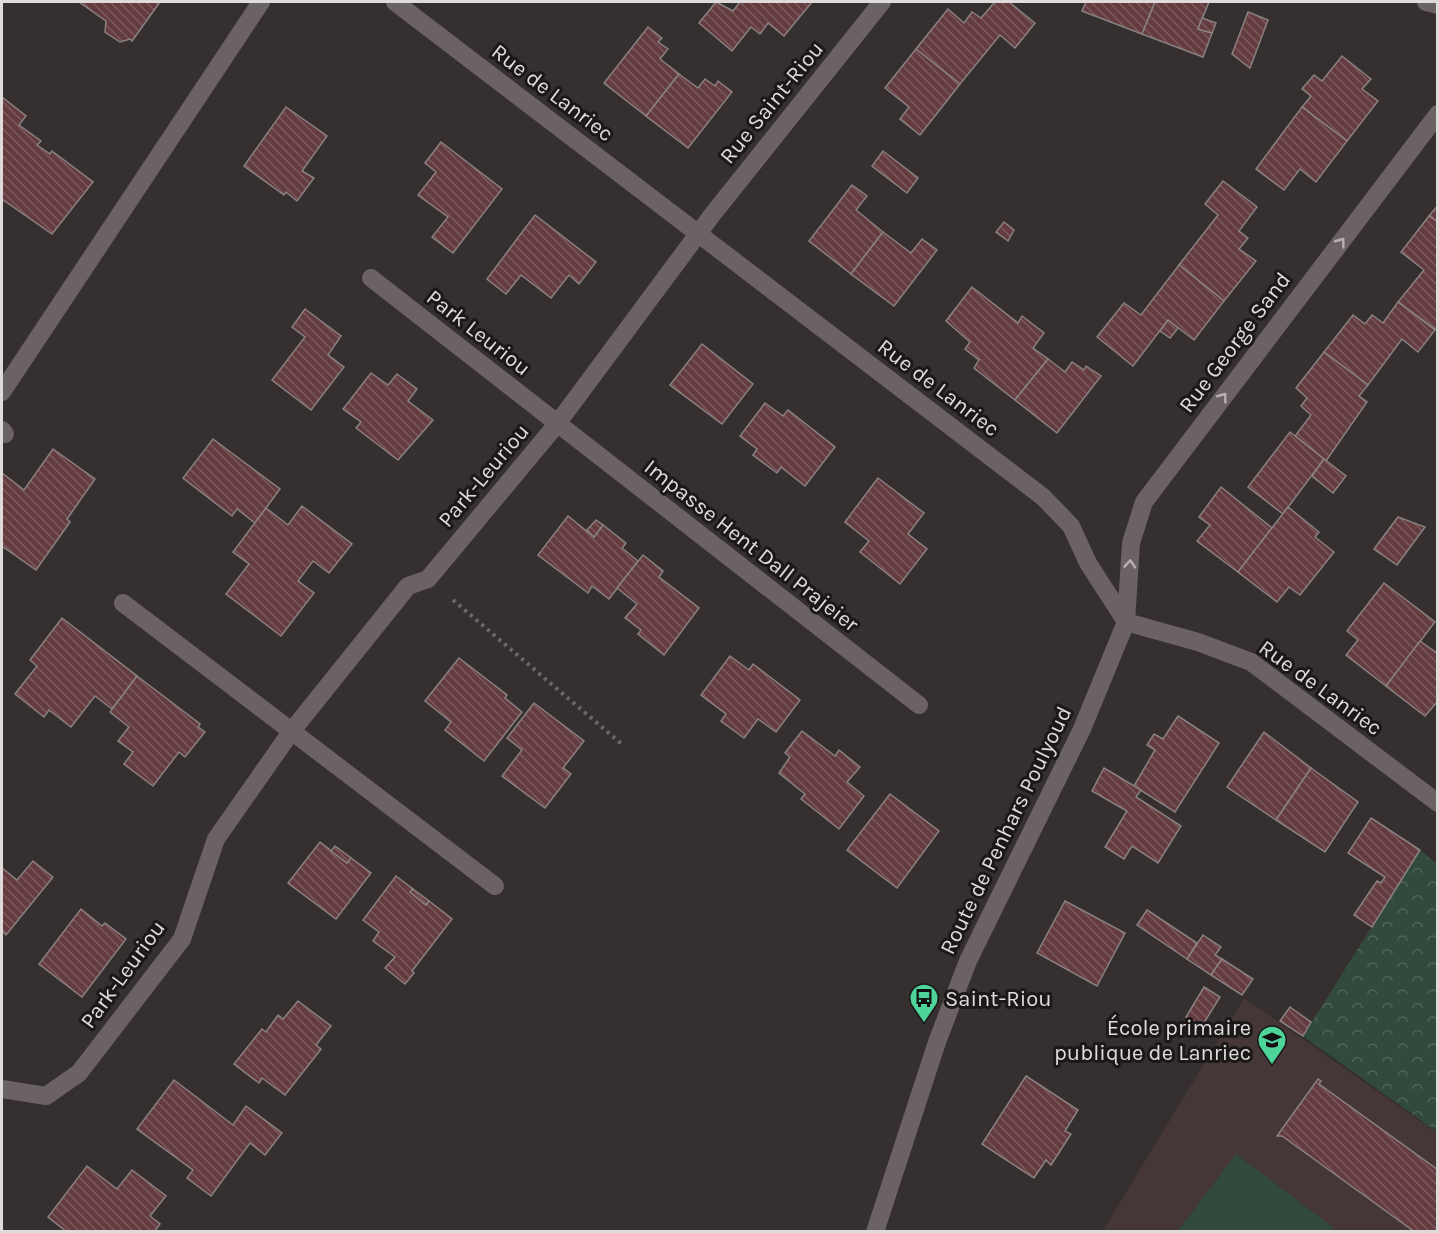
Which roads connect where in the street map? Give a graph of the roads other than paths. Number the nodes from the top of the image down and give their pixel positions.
1 (261, 2) edge
2 (395, 2) edge
3 (882, 2) edge
4 (1426, 2) edge
5 (1437, 5) edge
6 (1437, 114) edge
7 (699, 234) junction
8 (371, 278) dead end
9 (2, 392) edge
10 (556, 424) junction
11 (123, 603) dead end
12 (1126, 622) junction
13 (919, 705) dead end
14 (291, 732) junction
15 (1437, 803) edge
16 (495, 886) dead end
17 (2, 1089) edge
18 (875, 1232) edge

1 - 9 street
2 - 7 street, Rue de Lanriec
3 - 7 street, Rue Saint-Riou
4 - 5 street
12 -> 6 street, Rue George Sand
7 - 10 street, Park-Leuriou
7 - 12 street, Rue de Lanriec
8 - 10 street, Park Leuriou
10 - 13 street, Impasse Hent Dall Prajeier
10 - 14 street, Park-Leuriou
11 - 14 street
12 - 15 street, Rue de Lanriec
12 - 18 street, Route de Penhars Poulyoud
14 - 16 street
14 - 17 street, Park-Leuriou

